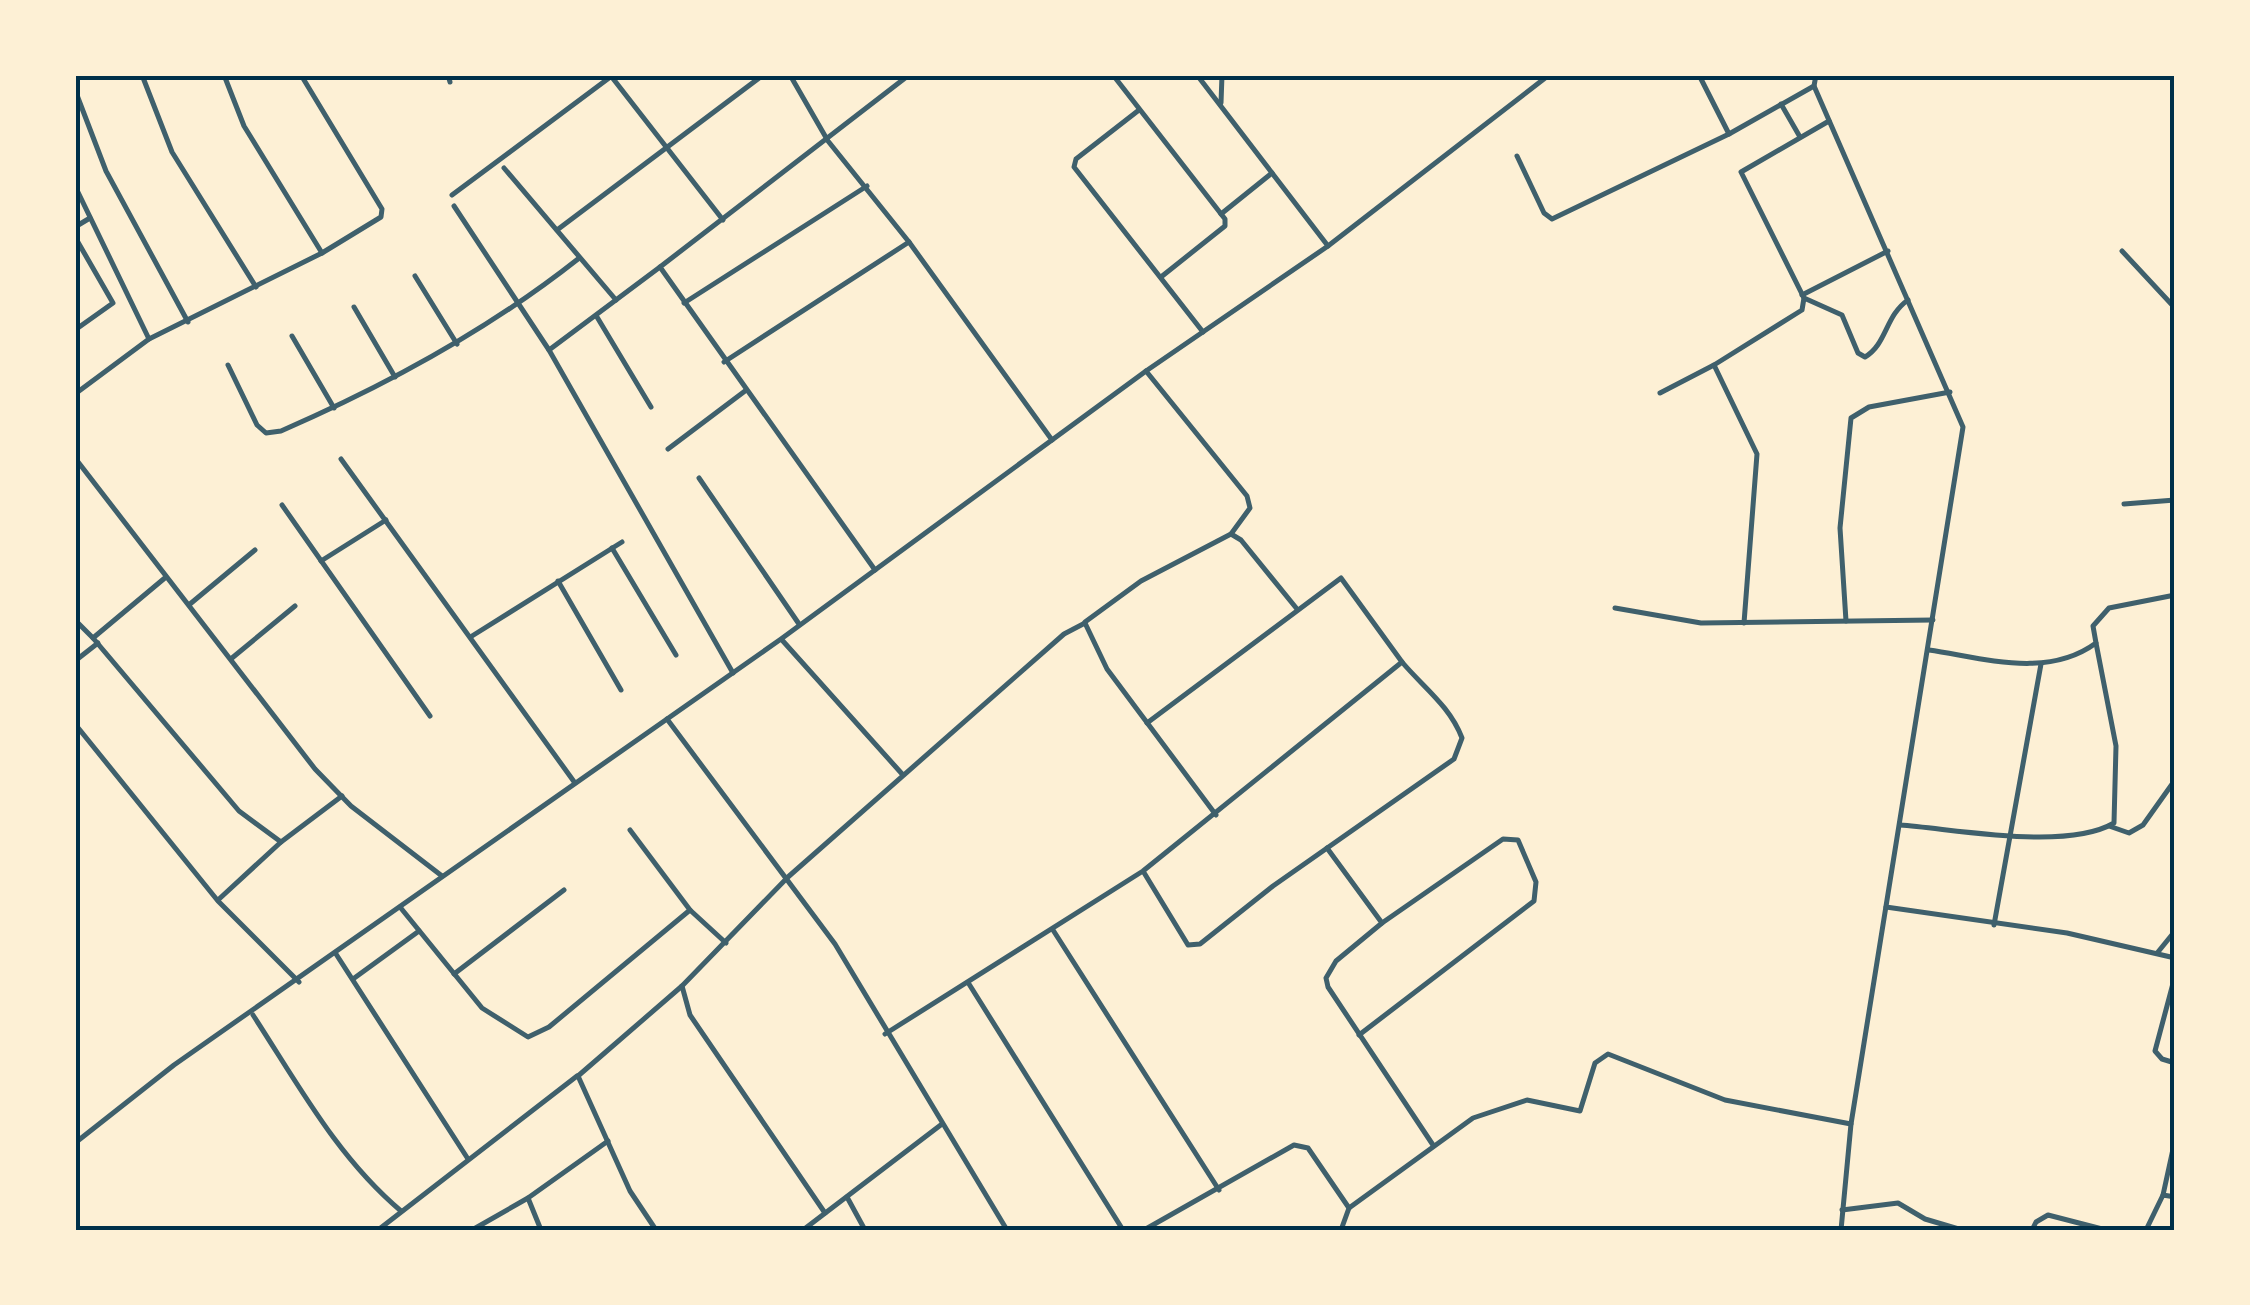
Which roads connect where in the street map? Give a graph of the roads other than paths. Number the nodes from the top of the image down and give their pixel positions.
1 (142, 75) edge
2 (224, 75) edge
3 (301, 75) edge
4 (763, 75) edge
5 (790, 75) edge
6 (910, 75) edge
7 (1113, 75) edge
8 (1197, 75) edge
9 (1222, 75) edge
10 (1549, 75) edge
11 (1698, 75) edge
12 (1816, 75) edge
13 (612, 76) edge
14 (1814, 86) junction
15 (75, 90) edge
16 (1780, 104) junction
17 (1220, 106) junction
18 (1138, 110) junction
19 (1829, 121) junction
20 (1729, 134) junction
21 (1800, 137) junction
22 (828, 141) junction
23 (668, 147) junction
24 (1517, 156) dead end
25 (504, 168) dead end
26 (1272, 173) junction
27 (75, 186) edge
28 (867, 186) junction
29 (452, 195) dead end
30 (454, 206) dead end
31 (1221, 214) junction
32 (90, 218) junction
33 (723, 220) junction
34 (75, 226) edge
35 (558, 230) junction
36 (75, 238) edge
37 (909, 242) junction
38 (1328, 246) junction
39 (1888, 251) junction
40 (2122, 251) dead end
41 (322, 253) junction
42 (578, 259) junction
43 (660, 267) junction
44 (415, 276) dead end
45 (1161, 276) junction
46 (256, 288) junction
47 (1803, 297) junction
48 (616, 300) junction
49 (1909, 300) junction
50 (684, 303) junction
51 (354, 306) dead end
52 (518, 307) junction
53 (2175, 308) edge
54 (597, 317) junction
55 (188, 322) junction
56 (75, 330) edge
57 (1203, 332) junction
58 (292, 336) dead end
59 (149, 339) junction
60 (456, 344) junction
61 (549, 350) junction
62 (724, 362) junction
63 (228, 365) dead end
64 (1714, 366) junction
65 (1146, 371) junction
66 (395, 377) junction
67 (745, 391) junction
68 (1950, 392) junction
69 (75, 394) edge
70 (1660, 394) dead end
71 (650, 406) dead end
72 (334, 408) junction
73 (1052, 440) junction
74 (668, 449) dead end
75 (75, 458) edge
76 (341, 458) dead end
77 (699, 478) dead end
78 (2175, 500) edge
79 (2124, 504) dead end
80 (282, 505) dead end
81 (386, 520) junction
82 (1231, 534) junction
83 (622, 542) dead end
84 (612, 548) junction
85 (254, 550) dead end
86 (321, 561) junction
87 (874, 570) junction
88 (166, 578) junction
89 (558, 581) junction
90 (2175, 595) edge
91 (190, 604) junction
92 (295, 606) dead end
93 (1616, 608) dead end
94 (1297, 609) junction
95 (75, 620) edge
96 (1933, 620) junction
97 (1846, 621) junction
98 (1744, 622) junction
99 (1084, 623) junction
100 (799, 624) junction
101 (472, 636) junction
102 (781, 639) junction
103 (96, 640) junction
104 (2096, 643) junction
105 (1928, 650) junction
106 (676, 655) dead end
107 (232, 658) junction
108 (75, 660) edge
109 (1402, 662) junction
110 (2042, 664) junction
111 (732, 673) junction
112 (621, 690) dead end
113 (430, 716) dead end
114 (666, 719) junction
115 (1146, 723) junction
116 (75, 724) edge
117 (902, 776) junction
118 (2175, 780) edge
119 (574, 783) junction
120 (342, 796) junction
121 (1216, 816) junction
122 (1900, 825) junction
123 (2109, 826) junction
124 (630, 830) dead end
125 (2010, 834) junction
126 (281, 842) junction
127 (1327, 848) junction
128 (1143, 871) junction
129 (442, 876) junction
130 (788, 877) junction
131 (564, 890) dead end
132 (218, 901) junction
133 (400, 907) junction
134 (1886, 907) junction
135 (690, 910) junction
136 (1382, 923) junction
137 (1994, 926) junction
138 (1052, 930) junction
139 (419, 931) junction
140 (2175, 931) edge
141 (726, 944) junction
142 (2158, 952) junction
143 (336, 954) junction
144 (2175, 958) edge
145 (454, 974) junction
146 (2175, 976) edge
147 (353, 979) junction
148 (298, 982) junction
149 (970, 984) junction
150 (682, 986) junction
151 (252, 1014) junction
152 (885, 1034) junction
153 (1359, 1035) junction
154 (2175, 1063) edge
155 (578, 1076) junction
156 (942, 1124) junction
157 (1851, 1124) junction
158 (2175, 1140) edge
159 (608, 1141) junction
160 (75, 1144) edge
161 (1434, 1146) junction
162 (468, 1159) junction
163 (1219, 1190) junction
164 (2163, 1195) junction
165 (846, 1196) junction
166 (2175, 1197) edge
167 (528, 1198) junction
168 (1350, 1208) junction
169 (1842, 1210) junction
170 (400, 1211) junction
171 (825, 1212) junction
172 (378, 1230) edge
173 (472, 1230) edge
174 (541, 1230) edge
175 (656, 1230) edge
176 (803, 1230) edge
177 (865, 1230) edge
178 (1006, 1230) edge
179 (1122, 1230) edge
180 (1144, 1230) edge
181 (1341, 1230) edge
182 (1841, 1230) edge
183 (1962, 1230) edge
184 (2032, 1230) edge
185 (2106, 1230) edge
186 (2146, 1230) edge

1 - 46 street
2 - 41 street
3 - 41 street
4 - 23 street
5 - 22 street
6 - 22 street
7 - 18 street
8 - 17 street
9 - 17 street
10 - 38 street
11 - 20 street
12 - 14 street
13 - 23 street
13 - 29 street
14 - 16 street
14 - 19 street
15 - 55 street
16 - 20 street
16 - 21 street
17 - 26 street
18 - 31 street
18 - 45 street
19 - 21 street
19 - 39 street
20 - 24 street
21 - 47 street
22 - 28 street
22 - 33 street
23 - 33 street
23 - 35 street
25 - 35 street
26 - 31 street
26 - 38 street
27 - 32 street
28 - 37 street
28 - 50 street
30 - 52 street
31 - 45 street
32 - 34 street
32 - 59 street
33 - 43 street
35 - 42 street
36 - 56 street
37 - 62 street
37 - 73 street
38 - 57 street
39 - 47 street
39 - 49 street
40 - 53 street
41 - 46 street
42 - 48 street
42 - 52 street
43 - 48 street
43 - 50 street
44 - 60 street
45 - 57 street
46 - 55 street
47 - 49 street
47 - 64 street
48 - 54 street
49 - 68 street
50 - 62 street
51 - 66 street
52 - 60 street
52 - 61 street
54 - 61 street
54 - 71 street
55 - 59 street
57 - 65 street
58 - 72 street
59 - 69 street
60 - 66 street
61 - 111 street
62 - 67 street
63 - 72 street
64 - 70 street
64 - 98 street
65 - 73 street
65 - 82 street
66 - 72 street
67 - 74 street
67 - 87 street
68 - 96 street
68 - 97 street
73 - 87 street
75 - 88 street
76 - 81 street
77 - 100 street
78 - 79 street
80 - 86 street
81 - 86 street
81 - 101 street
82 - 94 street
82 - 99 street
83 - 84 street
84 - 89 street
84 - 106 street
85 - 91 street
86 - 113 street
87 - 100 street
88 - 91 street
88 - 103 street
89 - 101 street
89 - 112 street
90 - 104 street
91 - 107 street
92 - 107 street
93 - 98 street
94 - 109 street
94 - 115 street
95 - 103 street
96 - 97 street
96 - 105 street
97 - 98 street
99 - 115 street
99 - 117 street
100 - 102 street
101 - 119 street
102 - 111 street
102 - 117 street
103 - 108 street
103 - 126 street
104 - 110 street
104 - 123 street
105 - 110 street
105 - 122 street
107 - 120 street
109 - 121 street
109 - 127 street
110 - 125 street
111 - 114 street
114 - 119 street
114 - 130 street
115 - 121 street
116 - 132 street
117 - 130 street
118 - 123 street
119 - 129 street
120 - 126 street
120 - 129 street
121 - 128 street
122 - 125 street
122 - 134 street
123 - 125 street
124 - 135 street
125 - 137 street
126 - 132 street
127 - 128 street
127 - 136 street
128 - 138 street
129 - 133 street
130 - 141 street
130 - 152 street
131 - 145 street
132 - 148 street
133 - 139 street
133 - 143 street
134 - 137 street
134 - 157 street
135 - 141 street
135 - 145 street
136 - 153 street
136 - 153 street
137 - 142 street
138 - 149 street
138 - 163 street
139 - 145 street
139 - 147 street
140 - 142 street
141 - 150 street
142 - 144 street
143 - 147 street
143 - 148 street
146 - 154 street
147 - 162 street
148 - 151 street
149 - 152 street
149 - 179 street
150 - 155 street
150 - 171 street
151 - 160 street
151 - 170 street
152 - 156 street
153 - 161 street
155 - 159 street
155 - 162 street
156 - 165 street
156 - 178 street
157 - 161 street
157 - 169 street
158 - 164 street
159 - 167 street
159 - 175 street
161 - 168 street
162 - 170 street
163 - 168 street
163 - 180 street
164 - 166 street
164 - 186 street
165 - 171 street
165 - 177 street
167 - 173 street
167 - 174 street
168 - 181 street
169 - 182 street
169 - 183 street
170 - 172 street
171 - 176 street
184 - 185 street

